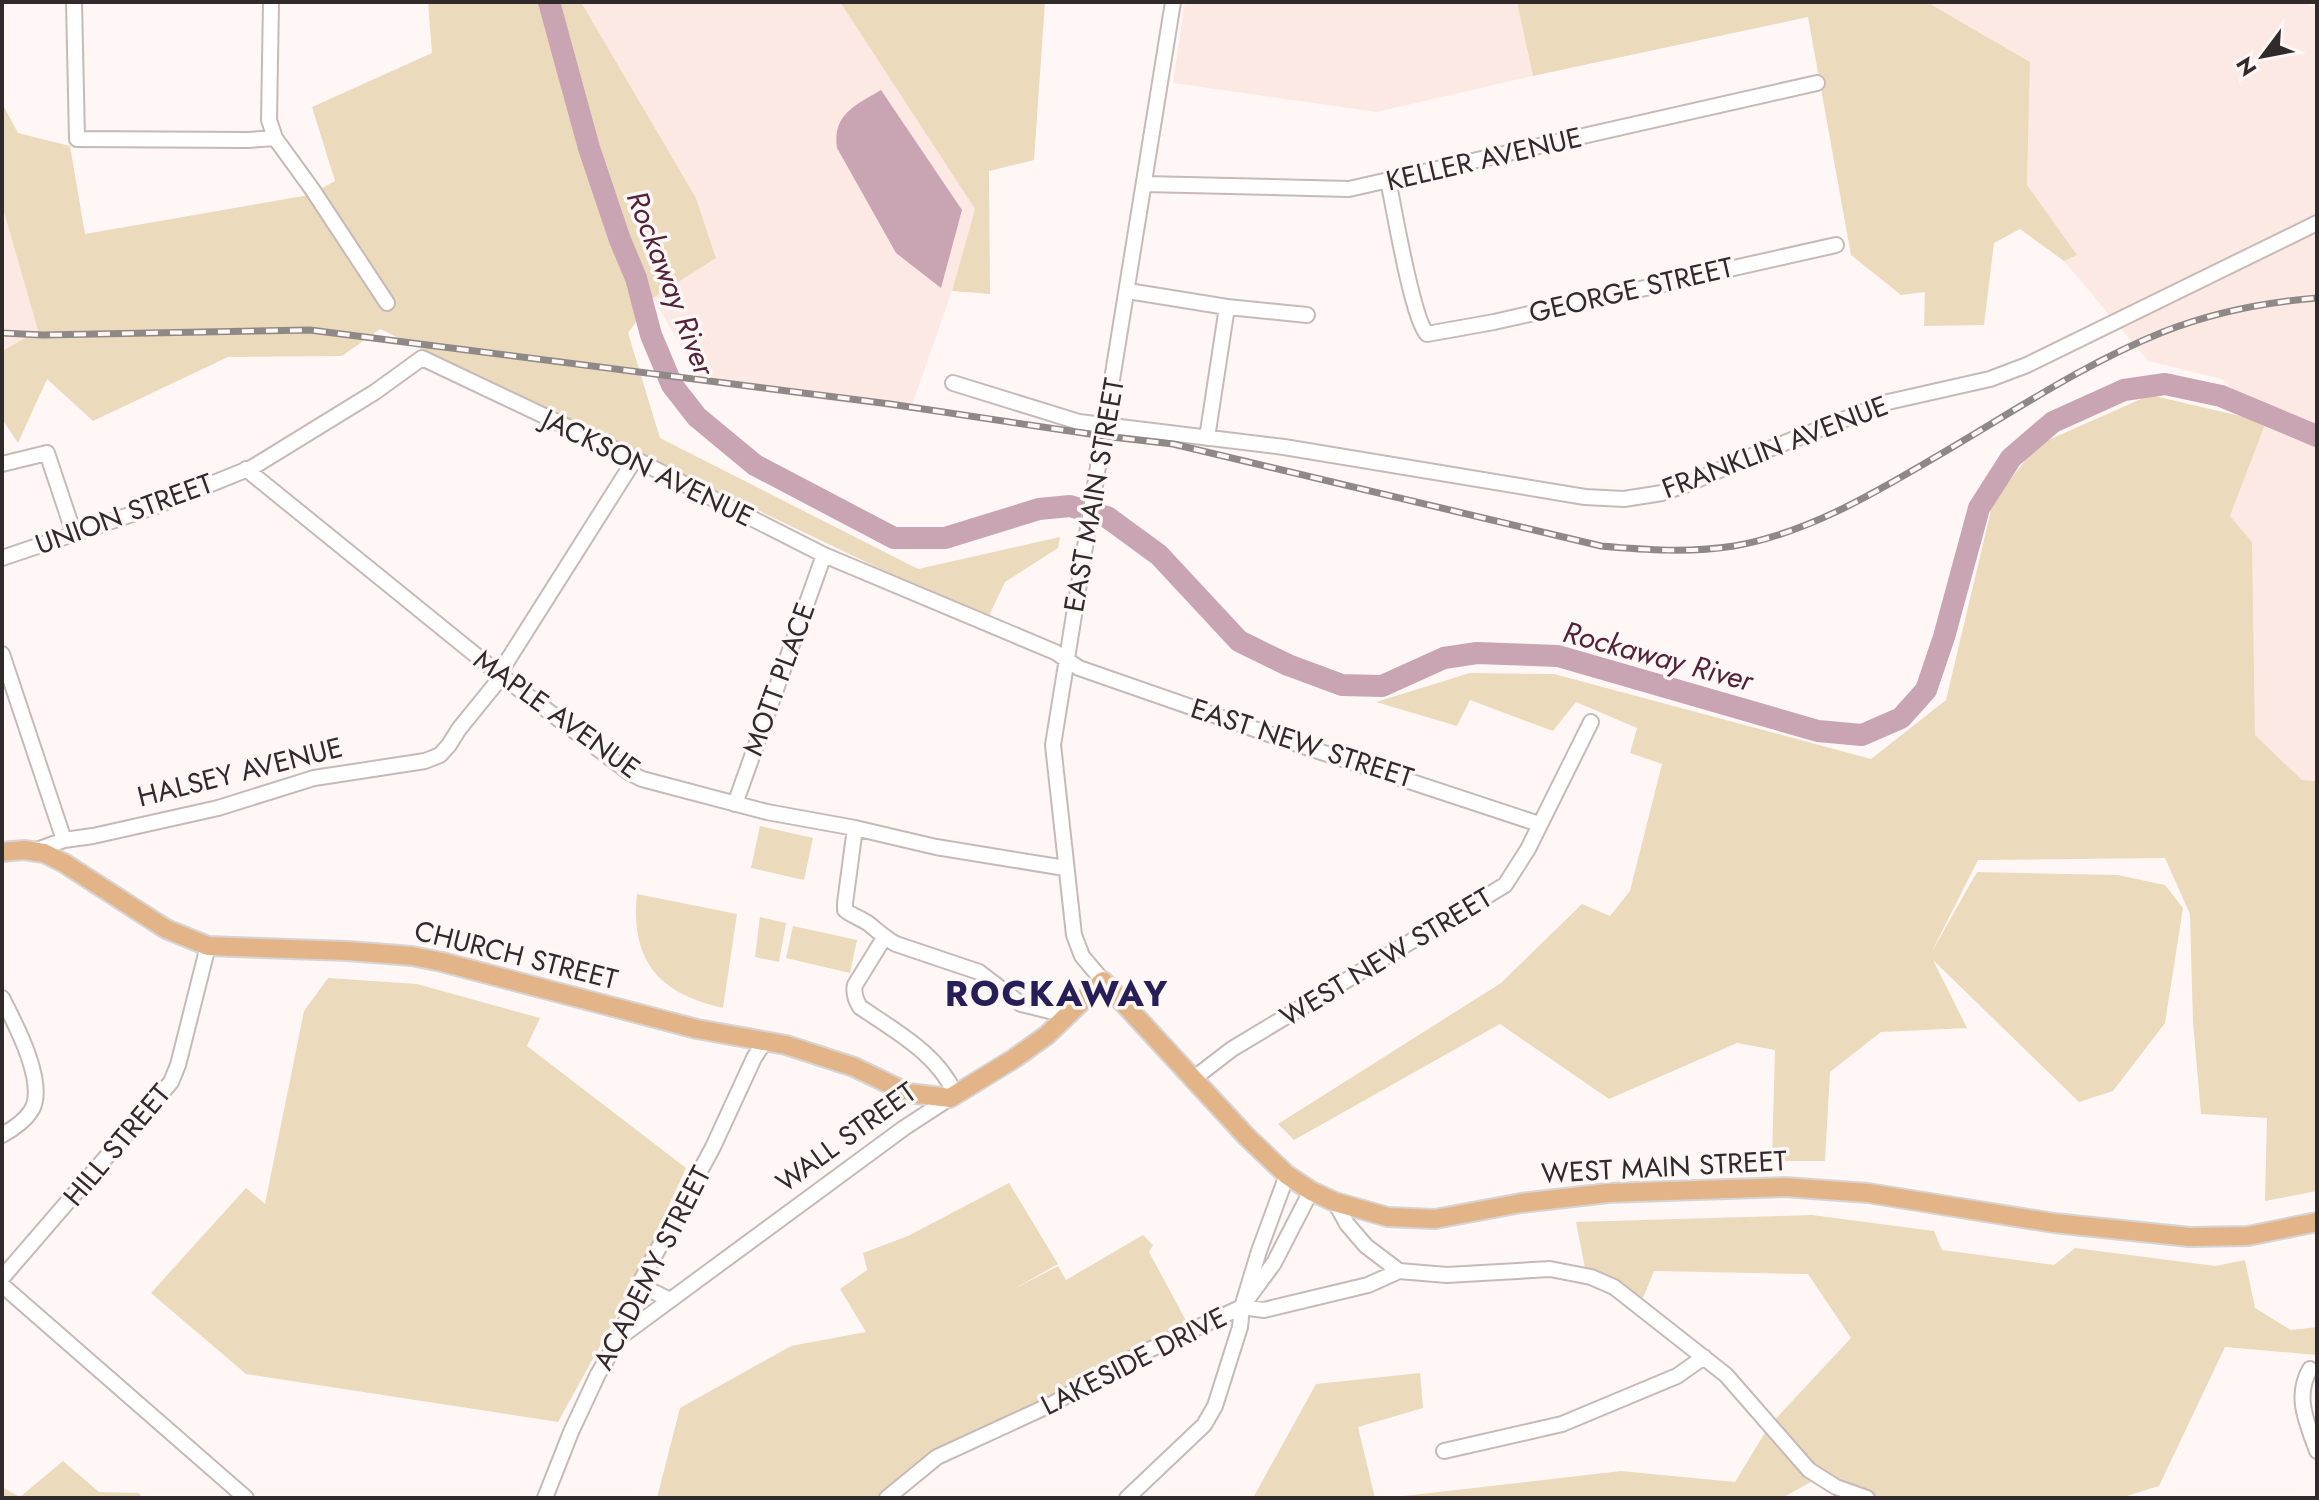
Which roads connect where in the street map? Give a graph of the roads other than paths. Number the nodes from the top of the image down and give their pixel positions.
1 (74, 2) edge
2 (271, 2) edge
3 (1173, 2) edge
4 (1817, 83) dead end
5 (275, 138) junction
6 (1388, 180) junction
7 (1145, 184) junction
8 (2317, 223) edge
9 (1836, 245) dead end
10 (1128, 291) junction
11 (387, 303) dead end
12 (1227, 307) junction
13 (1307, 315) dead end
14 (953, 383) dead end
15 (1105, 425) junction
16 (1207, 438) junction
17 (635, 459) junction
18 (2, 464) edge
19 (246, 469) junction
20 (74, 534) junction
21 (824, 555) junction
22 (2, 558) edge
23 (2, 654) edge
24 (1066, 660) junction
25 (500, 675) junction
26 (1591, 722) dead end
27 (735, 804) junction
28 (1539, 824) junction
29 (855, 828) junction
30 (64, 840) junction
31 (34, 851) junction
32 (2, 852) edge
33 (1065, 868) junction
34 (884, 938) junction
35 (208, 946) junction
36 (1103, 981) junction
37 (2, 998) edge
38 (1066, 1015) junction
39 (765, 1041) junction
40 (1193, 1079) junction
41 (908, 1093) junction
42 (953, 1096) junction
43 (917, 1119) junction
44 (2, 1135) edge
45 (1287, 1175) junction
46 (1311, 1191) junction
47 (1335, 1202) junction
48 (2317, 1222) edge
49 (1399, 1271) junction
50 (2, 1278) edge
51 (2, 1285) edge
52 (640, 1285) junction
53 (670, 1300) junction
54 (1242, 1307) junction
55 (620, 1337) junction
56 (1704, 1357) junction
57 (2310, 1369) dead end
58 (1444, 1451) dead end
59 (2317, 1451) edge
60 (246, 1498) edge
61 (545, 1498) edge
62 (887, 1498) edge
63 (1127, 1498) edge
64 (1867, 1498) edge

1 - 5 street
2 - 5 street
3 - 7 street, EAST MAIN STREET
4 - 6 street, KELLER AVENUE
5 - 11 street
6 - 7 street, KELLER AVENUE
6 - 9 street, GEORGE STREET
7 - 10 street, EAST MAIN STREET
8 - 16 street, FRANKLIN AVENUE
10 - 12 street
10 - 15 street, EAST MAIN STREET
12 - 13 street
12 - 16 street
14 - 15 street, FRANKLIN AVENUE
15 - 16 street, FRANKLIN AVENUE
15 - 24 street, EAST MAIN STREET
17 - 19 street, JACKSON AVENUE
17 - 21 street, JACKSON AVENUE
17 - 25 street, HALSEY AVENUE
18 - 20 street
19 - 20 street, UNION STREET
19 - 25 street, MAPLE AVENUE
20 - 22 street, UNION STREET
21 - 24 street, JACKSON AVENUE
21 - 27 street, MOTT PLACE
23 - 30 street
24 - 28 street, EAST NEW STREET
24 - 33 street, EAST MAIN STREET
25 - 27 street, MAPLE AVENUE
25 - 30 street, HALSEY AVENUE
26 - 28 street, WEST NEW STREET
27 - 29 street, MAPLE AVENUE
28 - 40 street, WEST NEW STREET
29 - 33 street, MAPLE AVENUE
29 - 34 street
30 - 31 street, HALSEY AVENUE
31 - 32 main road, HALSEY AVENUE
31 - 35 main road, CHURCH STREET
33 - 36 street, EAST MAIN STREET
34 - 38 street
34 - 42 street
35 - 39 main road, CHURCH STREET
35 - 50 street, HILL STREET
36 - 38 main road, WALL STREET
36 - 40 main road, WEST MAIN STREET
37 - 44 street
38 - 42 main road, WALL STREET
39 - 41 main road, CHURCH STREET
39 - 52 street, ACADEMY STREET
40 - 45 main road, WEST MAIN STREET
41 - 42 main road, CHURCH STREET
41 - 43 street
42 - 43 street, WALL STREET
43 - 53 street, WALL STREET
45 - 46 main road, WEST MAIN STREET
45 - 54 street
46 - 47 main road, WEST MAIN STREET
46 - 54 street
47 - 48 main road, WEST MAIN STREET
47 - 49 street
49 - 54 street, LAKESIDE DRIVE
49 - 56 street
51 - 60 street
52 - 53 street
52 - 55 street, ACADEMY STREET
53 - 55 street, WALL STREET
54 - 62 street, LAKESIDE DRIVE
54 - 63 street
55 - 61 street, ACADEMY STREET
56 - 58 street
56 - 64 street
57 - 59 street

